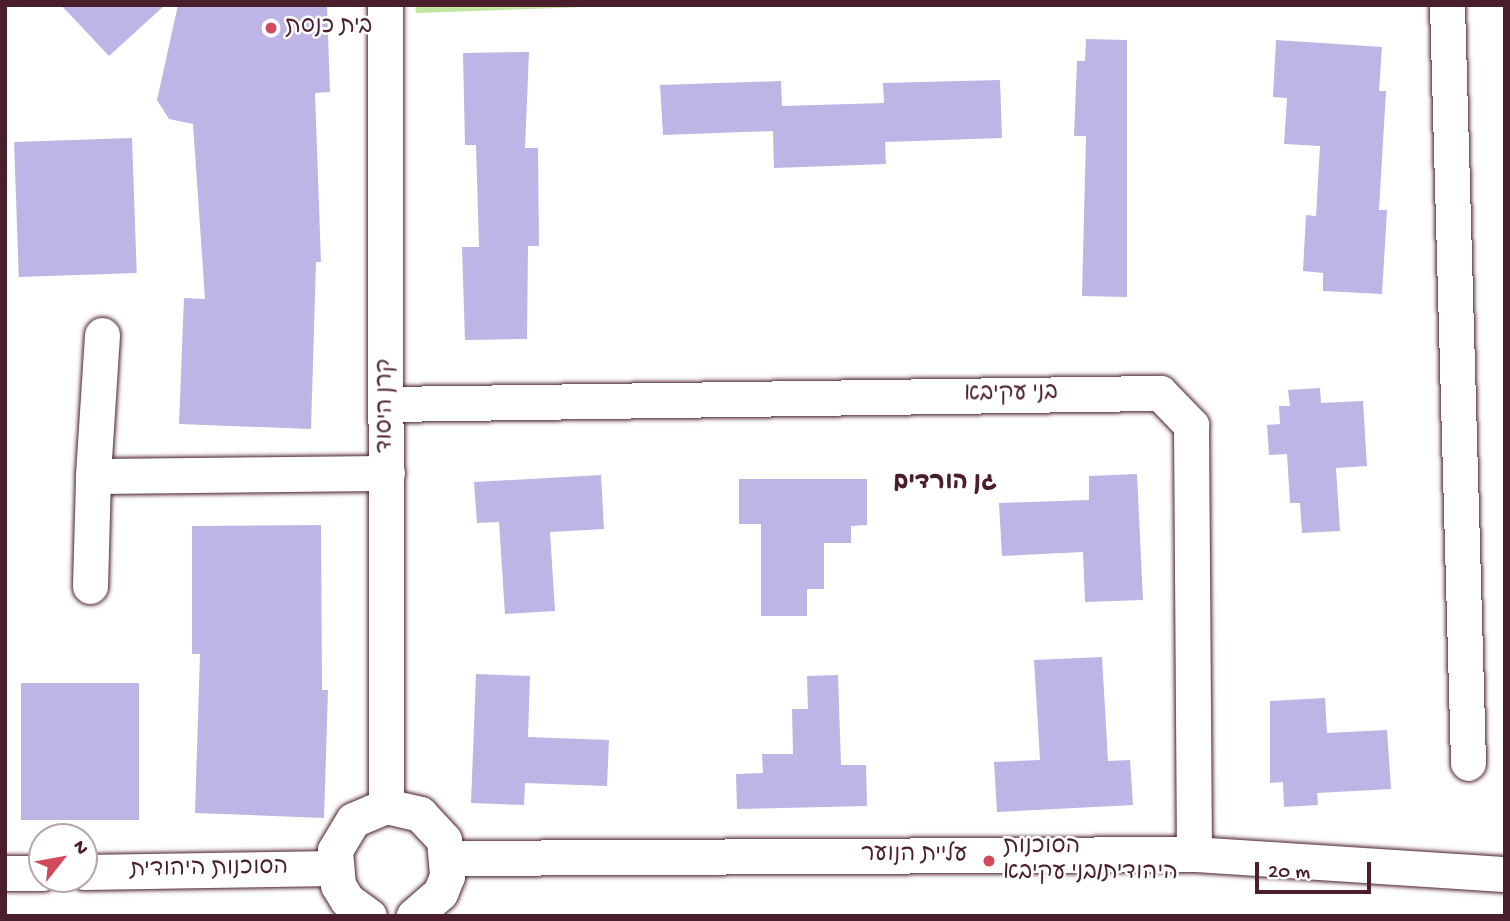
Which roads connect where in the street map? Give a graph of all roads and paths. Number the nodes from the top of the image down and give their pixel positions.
1 (385, 5) edge
2 (1447, 5) edge
3 (102, 335) dead end
4 (387, 404) junction
5 (387, 474) junction
6 (93, 476) junction
7 (90, 586) dead end
8 (1468, 764) dead end
9 (386, 806) junction
10 (1194, 854) junction
11 (448, 858) junction
12 (334, 868) junction
13 (98, 872) edge
14 (5, 873) edge
15 (28, 873) edge
16 (1505, 874) edge
17 (369, 916) edge
18 (414, 916) edge

1 - 4 street, קרן היסוד
2 - 8 street
3 - 6 street
4 - 5 street, קרן היסוד
4 - 10 street, בני עקיבא
5 - 6 street
5 - 9 street, קרן היסוד
6 - 7 street
9 - 11 street
9 - 12 street
10 - 11 street, עליית הנוער
10 - 16 street, עליית הנוער
11 - 18 street
12 - 13 street, הסוכנות היהודית
12 - 17 street
14 - 15 street

